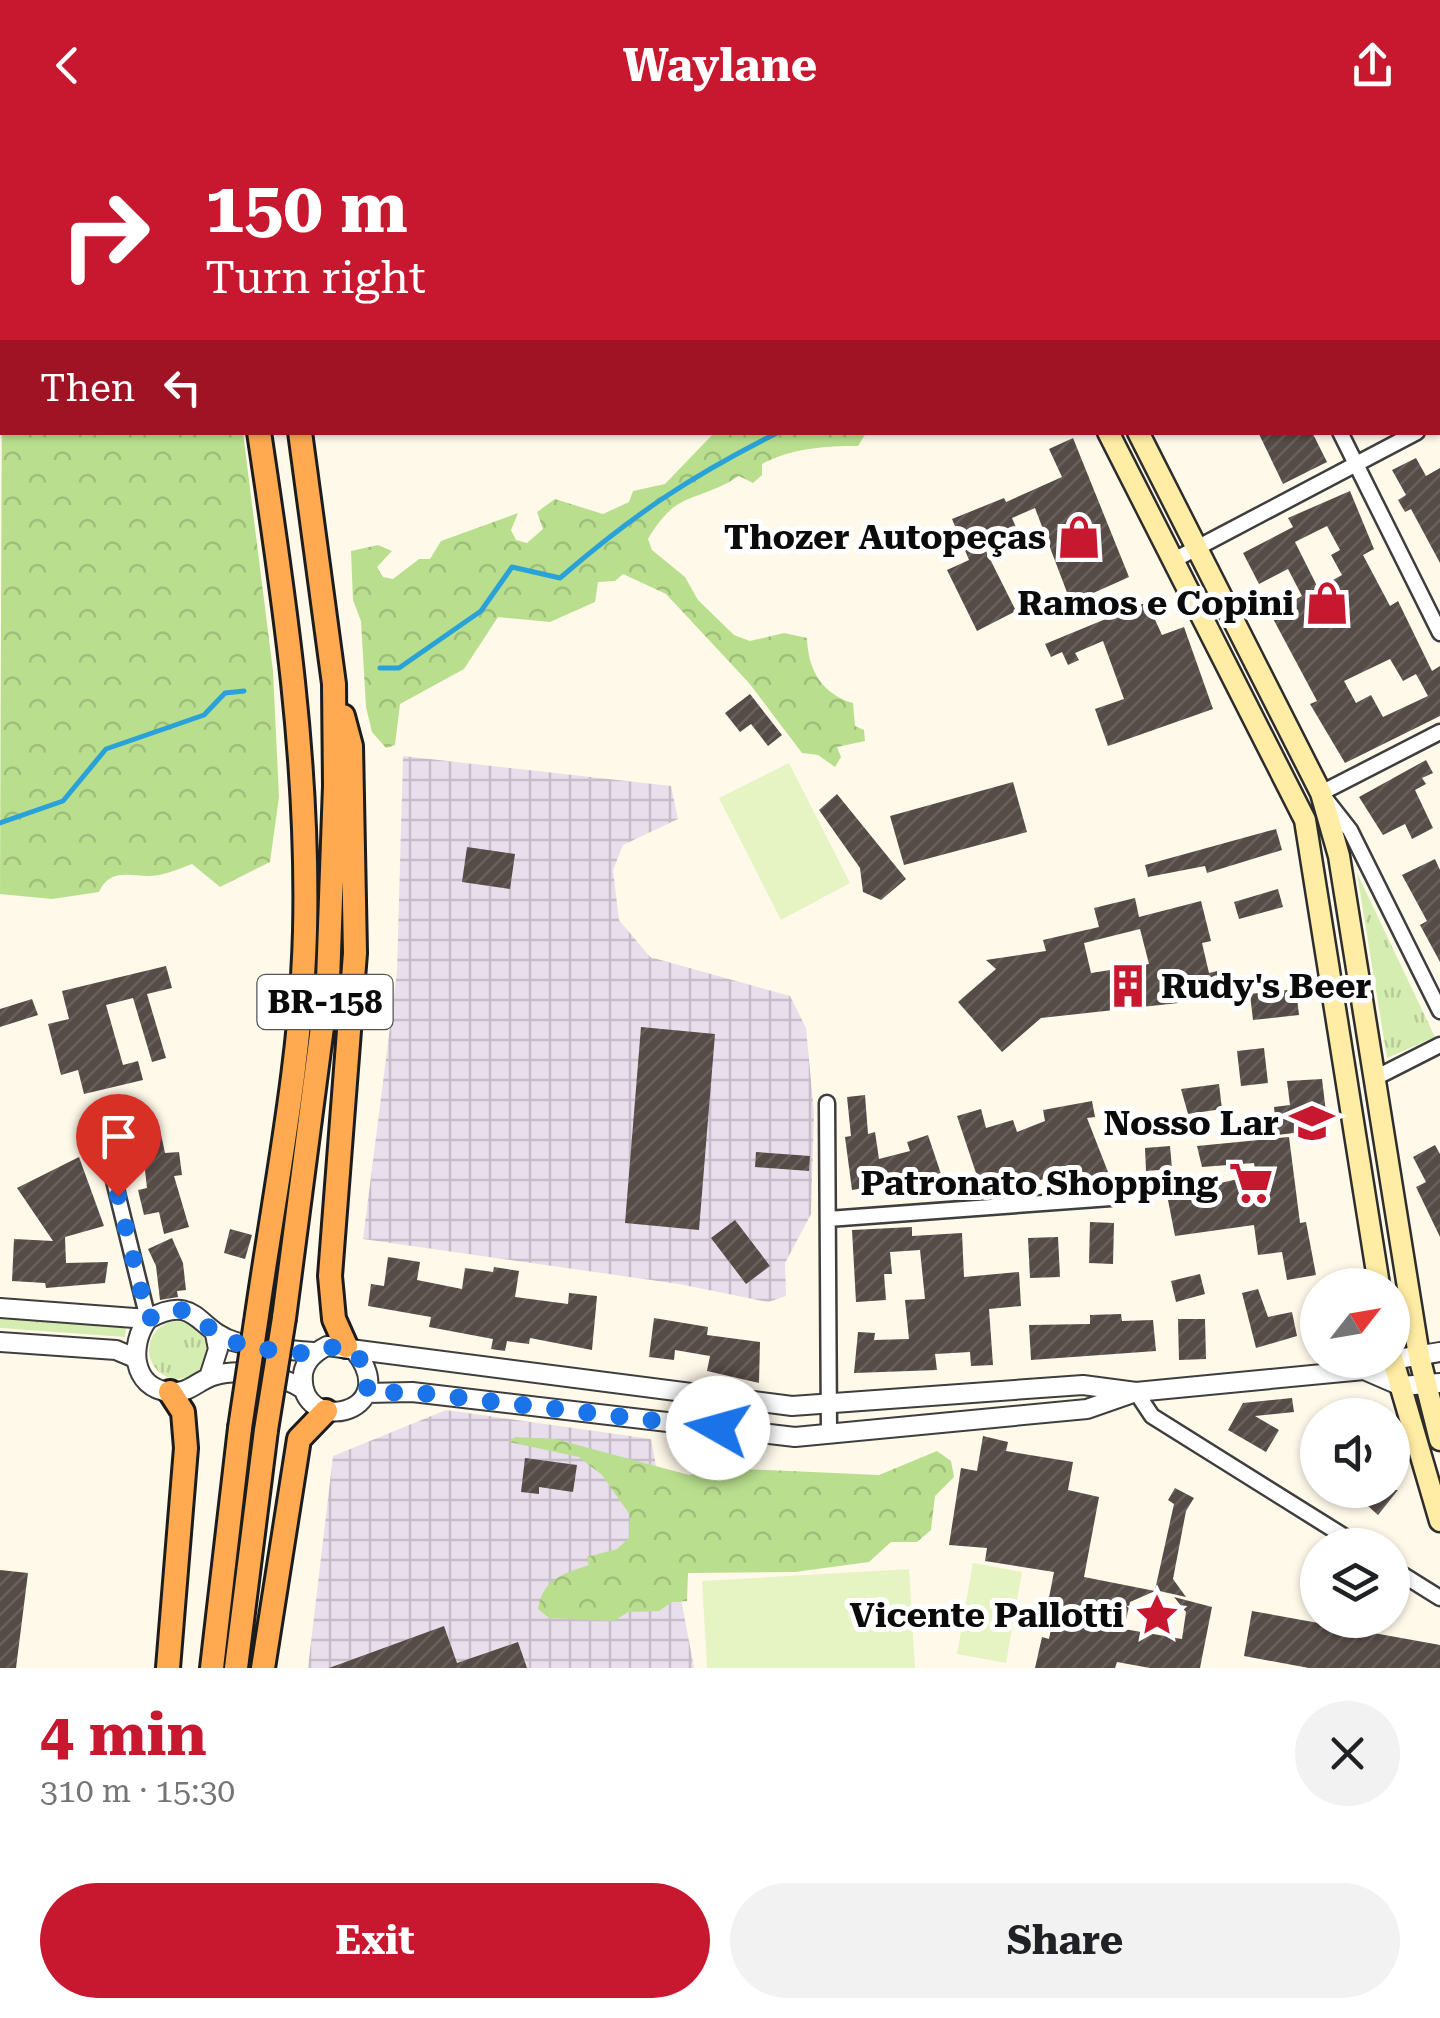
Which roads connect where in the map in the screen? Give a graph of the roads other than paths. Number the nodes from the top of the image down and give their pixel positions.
1 (259, 435) edge
2 (300, 435) edge
3 (1110, 435) edge
4 (1140, 435) edge
5 (1342, 435) edge
6 (1411, 435) edge
7 (1356, 464) junction
8 (1174, 504) junction
9 (1151, 516) junction
10 (1197, 548) junction
11 (1174, 560) junction
12 (1440, 632) edge
13 (334, 684) junction
14 (1440, 732) edge
15 (1321, 793) junction
16 (1440, 1011) edge
17 (1440, 1045) edge
18 (1374, 1078) junction
19 (827, 1103) dead end
20 (101, 1128) dead end
21 (1111, 1198) dead end
22 (828, 1219) junction
23 (1377, 1268) edge
24 (0, 1308) edge
25 (148, 1319) junction
26 (215, 1334) junction
27 (0, 1342) edge
28 (351, 1349) junction
29 (314, 1352) junction
30 (1430, 1354) edge
31 (135, 1358) junction
32 (1300, 1376) edge
33 (209, 1377) junction
34 (1382, 1378) edge
35 (1398, 1378) edge
36 (1433, 1384) edge
37 (1401, 1386) junction
38 (303, 1389) junction
39 (170, 1392) junction
40 (1136, 1392) junction
41 (367, 1393) junction
42 (829, 1404) junction
43 (326, 1412) junction
44 (829, 1433) junction
45 (1440, 1440) edge
46 (1440, 1521) edge
47 (1331, 1528) edge
48 (1410, 1579) edge
49 (1440, 1598) edge
50 (168, 1668) edge
51 (212, 1668) edge
52 (236, 1668) edge
53 (263, 1668) edge

1 - 51 highway, BR-158, bridge
2 - 13 highway, BR-158
3 - 9 main road
4 - 8 main road
5 - 7 street
6 - 7 street
7 - 10 street
7 - 12 street
8 - 9 main road
8 - 10 main road
9 - 11 main road
10 - 11 street
10 - 15 main road
11 - 23 main road
13 - 28 highway
13 - 52 highway, BR-158, bridge
14 - 15 street
15 - 16 street
15 - 18 main road
17 - 18 street
18 - 30 main road
19 - 22 street
20 - 25 street
21 - 22 street
22 - 42 street
24 - 25 street
25 - 26 street
25 - 31 street
26 - 29 street
26 - 33 street
27 - 31 street
28 - 29 street
28 - 41 street
28 - 42 street
29 - 38 street
30 - 36 main road
31 - 39 street
32 - 40 street
33 - 38 street
33 - 39 street
34 - 37 street
35 - 37 main road
36 - 37 street
36 - 45 main road
37 - 46 main road
38 - 43 street
39 - 50 highway
40 - 42 street
40 - 44 street
40 - 47 street
41 - 43 street
41 - 44 street
42 - 44 street
43 - 53 highway
48 - 49 street

